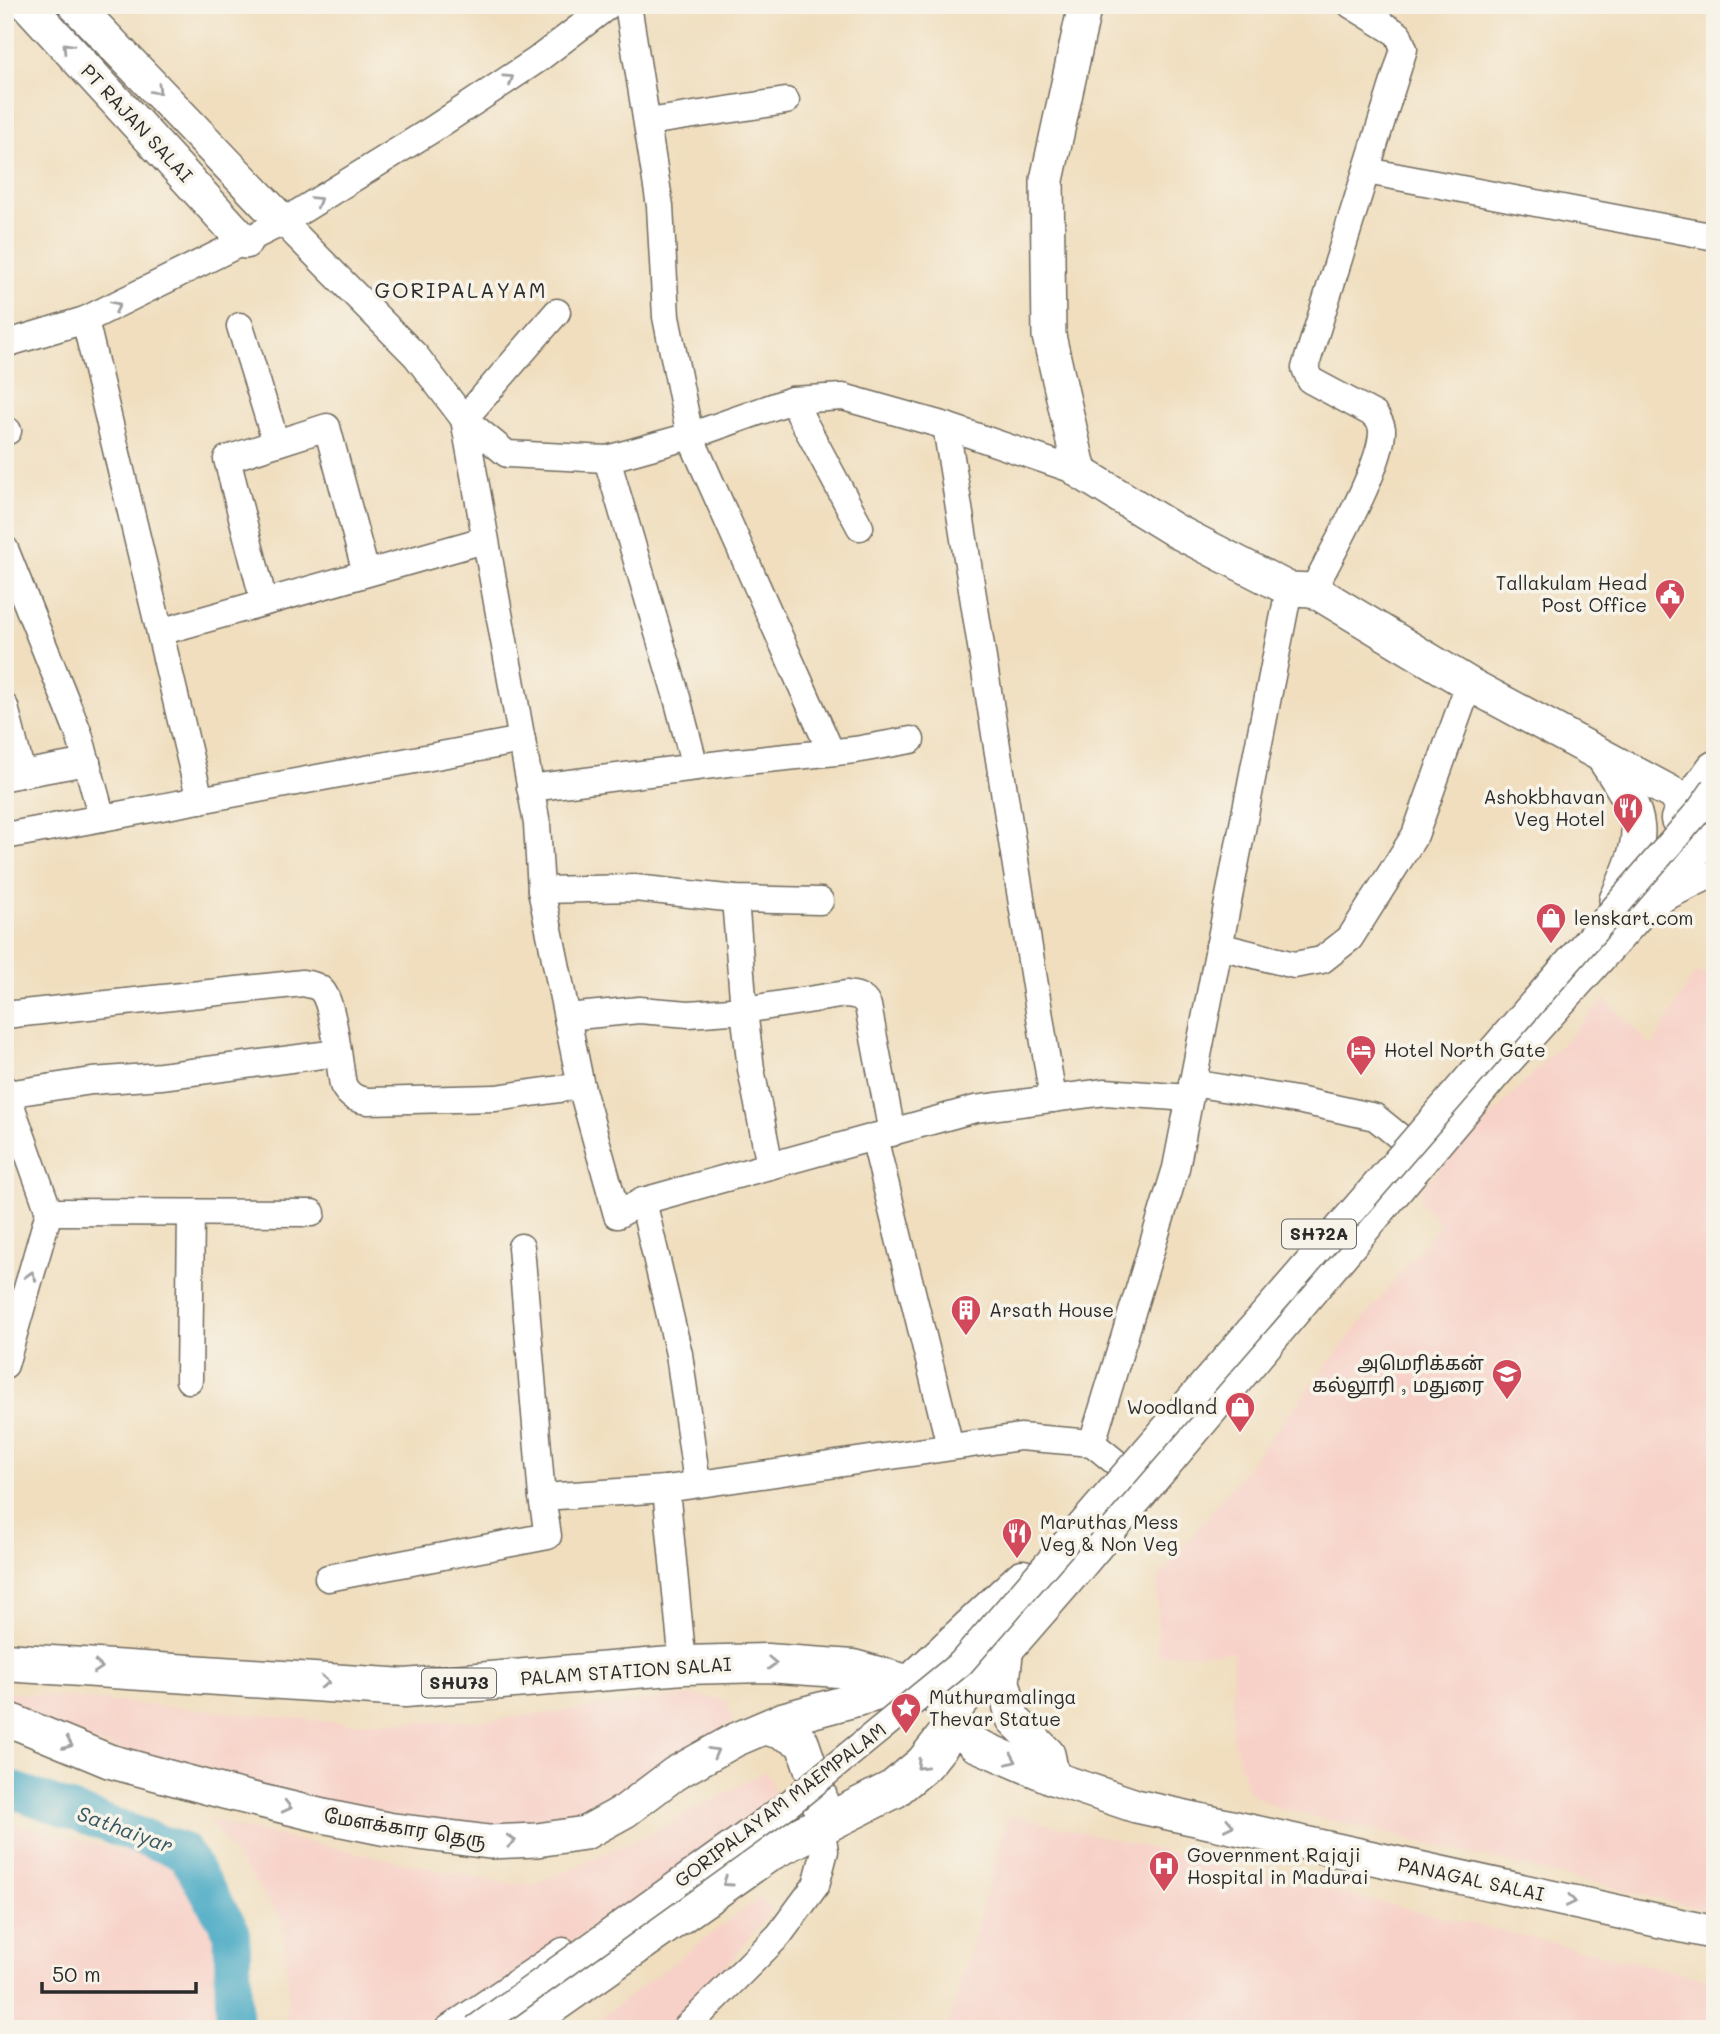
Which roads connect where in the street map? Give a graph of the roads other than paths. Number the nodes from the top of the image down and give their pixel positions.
1 (28, 5) edge
2 (75, 5) edge
3 (609, 5) edge
4 (628, 5) edge
5 (1085, 5) edge
6 (1351, 5) edge
7 (786, 101) dead end
8 (648, 122) junction
9 (1367, 171) junction
10 (283, 222) junction
11 (1715, 237) edge
12 (245, 242) junction
13 (557, 312) dead end
14 (85, 320) junction
15 (240, 326) dead end
16 (5, 344) edge
17 (792, 400) junction
18 (464, 419) junction
19 (946, 426) junction
20 (691, 436) junction
21 (276, 443) junction
22 (607, 459) junction
23 (1080, 472) junction
24 (860, 527) dead end
25 (484, 540) junction
26 (5, 549) edge
27 (366, 573) junction
28 (1301, 589) junction
29 (264, 602) junction
30 (160, 632) junction
31 (1469, 684) junction
32 (5, 707) edge
33 (522, 740) junction
34 (911, 740) dead end
35 (831, 752) junction
36 (1602, 755) junction
37 (87, 762) junction
38 (695, 767) junction
39 (1715, 770) edge
40 (14, 775) edge
41 (530, 788) junction
42 (200, 800) junction
43 (1707, 806) edge
44 (102, 818) junction
45 (5, 836) edge
46 (1715, 873) edge
47 (541, 890) junction
48 (736, 899) junction
49 (820, 901) dead end
50 (1617, 916) junction
51 (1219, 946) junction
52 (744, 1010) junction
53 (5, 1015) edge
54 (567, 1017) junction
55 (337, 1053) junction
56 (581, 1086) junction
57 (1191, 1090) junction
58 (6, 1091) edge
59 (1053, 1099) junction
60 (883, 1135) junction
61 (1401, 1139) junction
62 (770, 1166) junction
63 (643, 1201) junction
64 (49, 1212) junction
65 (191, 1213) junction
66 (312, 1213) dead end
67 (521, 1247) dead end
68 (5, 1365) edge
69 (189, 1380) dead end
70 (950, 1446) junction
71 (1106, 1454) junction
72 (697, 1483) junction
73 (666, 1489) junction
74 (542, 1497) junction
75 (328, 1578) dead end
76 (1007, 1645) junction
77 (5, 1661) edge
78 (683, 1665) junction
79 (910, 1685) junction
80 (5, 1718) edge
81 (953, 1718) junction
82 (765, 1728) junction
83 (1053, 1778) junction
84 (821, 1826) junction
85 (1715, 1933) edge
86 (448, 2029) edge
87 (475, 2029) edge
88 (517, 2029) edge
89 (685, 2029) edge

12 -> 1 main road, PT RAJAN SALAI
2 -> 10 main road, PT RAJAN SALAI
10 -> 3 street
4 - 8 street
5 - 23 main road
6 - 9 street
7 - 8 street
8 - 20 street
9 - 11 street
9 - 28 street
10 - 12 street
10 - 18 street
14 -> 12 street
13 - 18 street
14 - 16 street
14 - 30 street
15 - 21 street
17 - 19 street
17 - 20 street
17 - 24 street
18 - 22 street
18 - 25 street
19 - 23 street
19 - 59 street
20 - 22 street
20 - 35 street
21 - 27 street
21 - 29 street
22 - 38 street
23 - 28 main road
25 - 27 street
25 - 33 street
26 - 37 street
27 - 29 street
28 - 31 main road
28 - 51 street
29 - 30 street
30 - 42 street
31 - 36 main road
31 - 51 street
32 - 40 street
33 - 41 street
33 - 42 street
34 - 35 street
35 - 38 street
36 - 43 main road
36 - 50 main road
37 - 40 street
37 - 44 street
38 - 41 street
39 - 43 highway, SH72A
41 - 47 street
42 - 44 street
43 - 50 highway, SH72A
43 - 87 street, GORIPALAYAM MAEMPALAM, bridge
44 - 45 street
46 - 50 street
47 - 48 street
47 - 54 street
48 - 49 street
48 - 52 street
50 - 61 highway, SH72A
50 - 76 highway, SH72A
51 - 57 street
52 - 54 street
52 - 60 street
52 - 62 street
53 - 55 street
54 - 56 street
55 - 56 street
55 - 58 street
56 - 63 street
57 - 59 street
57 - 61 street
57 - 71 street
58 - 64 street
59 - 60 street
60 - 62 street
60 - 70 street
61 - 71 highway, SH72A
62 - 63 street
63 - 72 street
64 - 65 street
68 -> 64 street
65 - 66 street
65 - 69 street
67 - 74 street
70 - 71 street
70 - 72 street
71 - 79 highway, SH72A
72 - 73 street
73 - 74 street
73 - 78 street
74 - 75 street
76 - 81 highway, SH72A
76 - 83 main road
77 -> 78 highway, PALAM STATION SALAI / SHU73
78 -> 79 highway, PALAM STATION SALAI / SHU73
79 - 81 highway, SHU73
79 - 82 main road, மேளக்கார தெரு
80 -> 82 main road, மேளக்கார தெரு
81 -> 83 main road, PANAGAL SALAI
81 -> 84 highway
82 - 84 main road
83 -> 85 main road, PANAGAL SALAI
84 - 86 street
84 -> 88 highway
84 - 89 street

